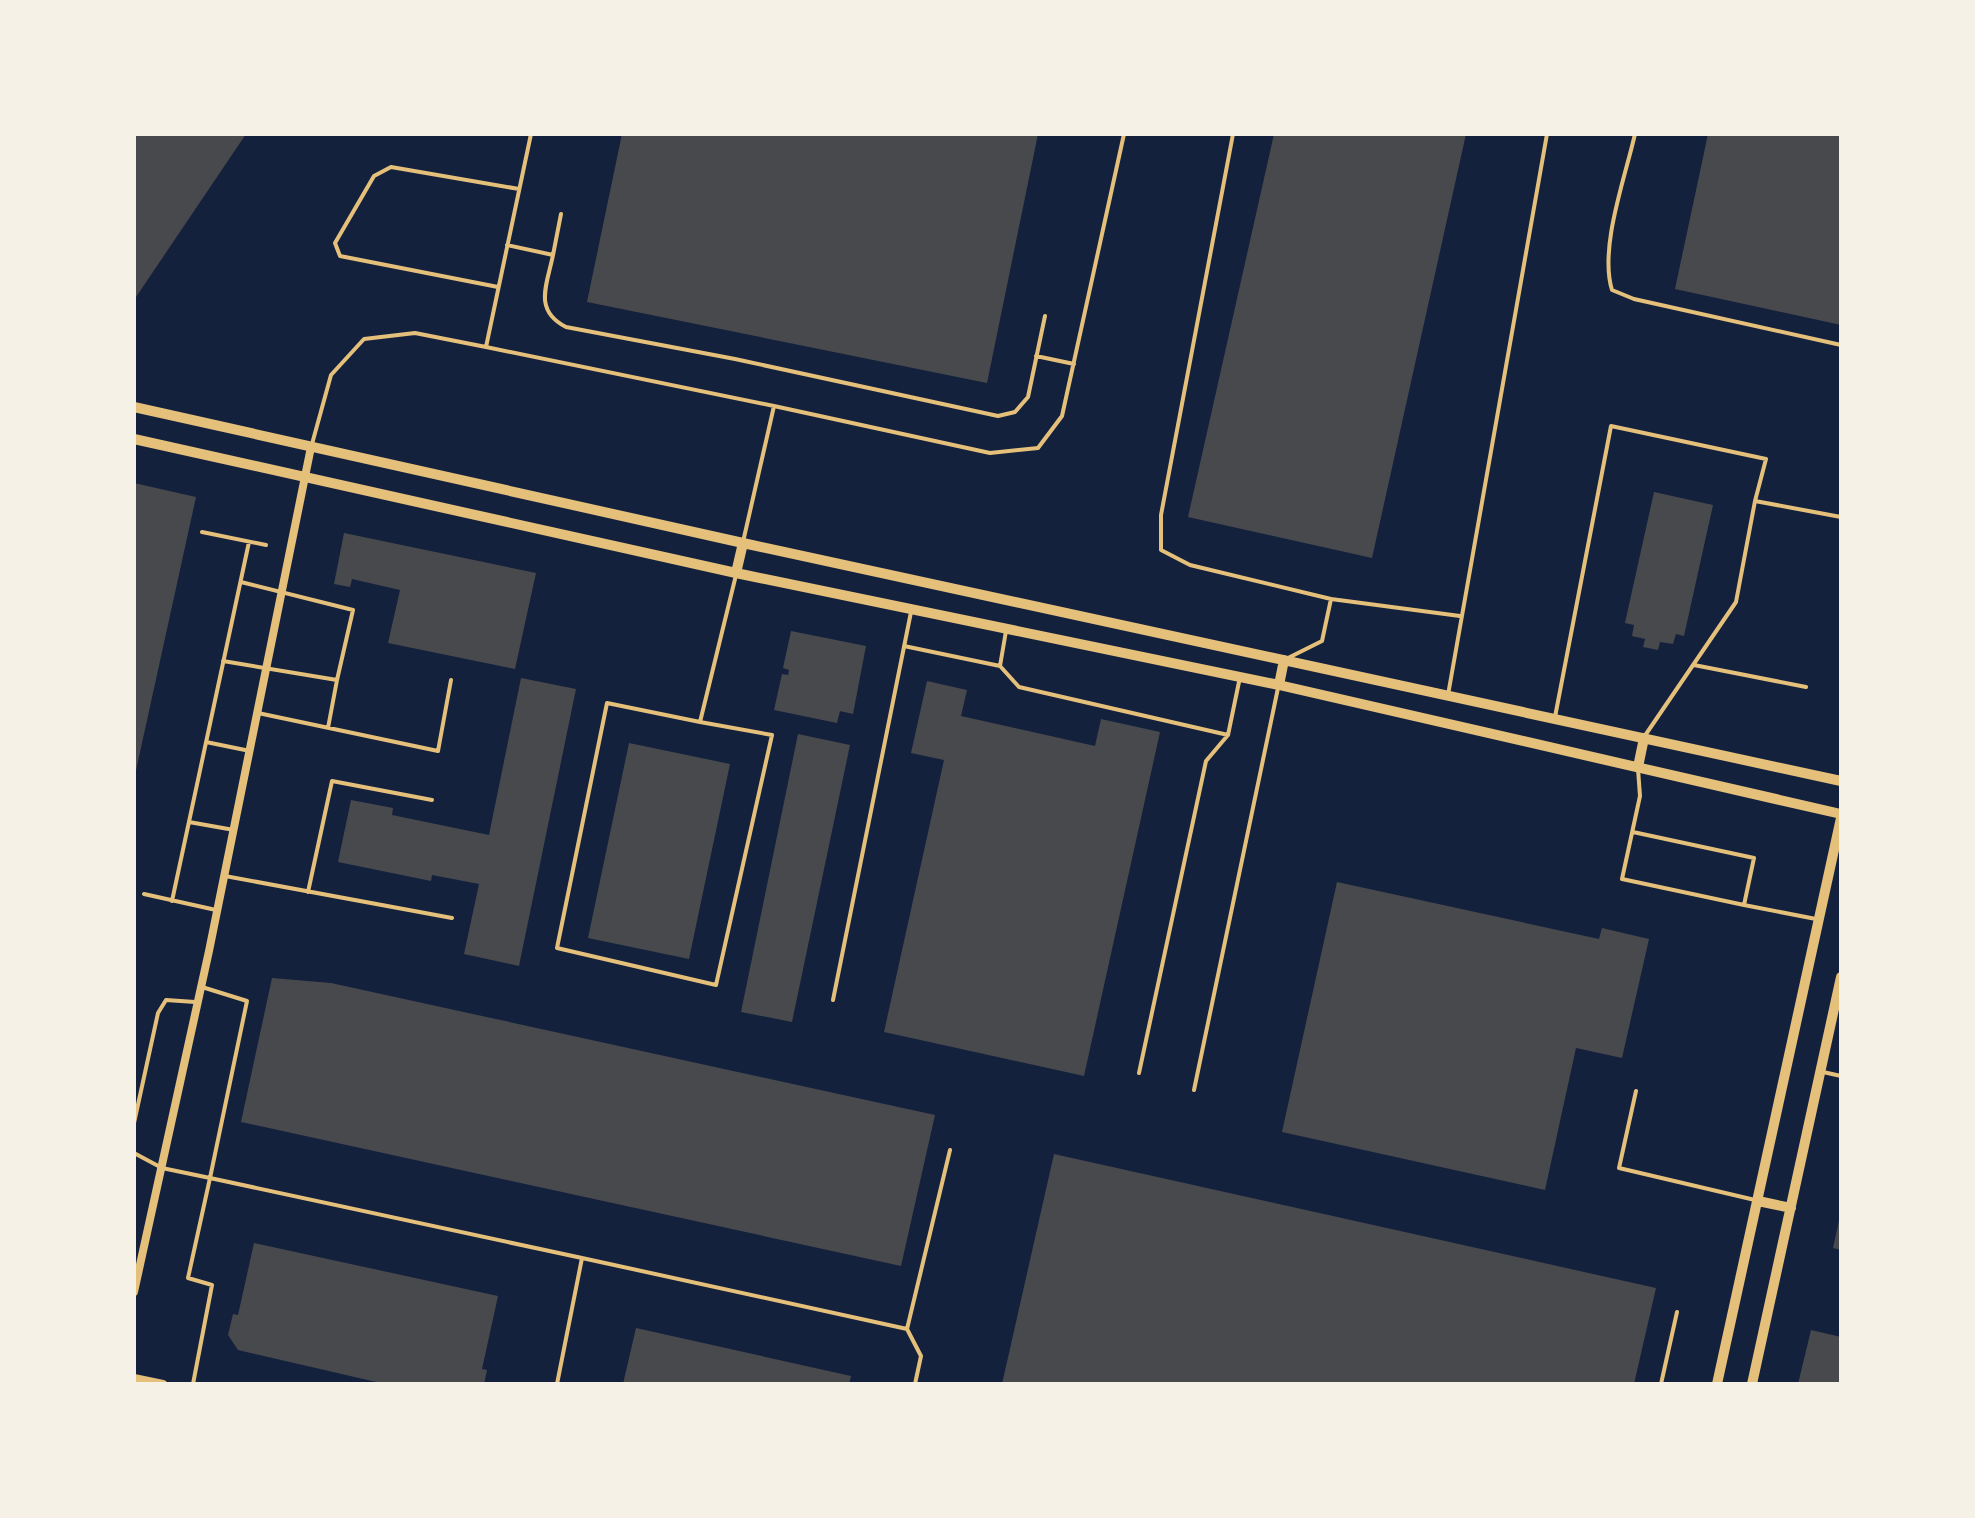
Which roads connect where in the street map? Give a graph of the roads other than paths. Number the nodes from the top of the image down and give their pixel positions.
1 (531, 134) edge
2 (1124, 134) edge
3 (1233, 134) edge
4 (1547, 134) edge
5 (1635, 134) edge
6 (519, 189) junction
7 (561, 214) dead end
8 (507, 245) junction
9 (553, 255) junction
10 (498, 287) junction
11 (1045, 316) dead end
12 (1841, 345) edge
13 (486, 347) junction
14 (1036, 356) junction
15 (1074, 364) junction
16 (774, 406) junction
17 (134, 407) edge
18 (134, 439) edge
19 (311, 447) junction
20 (305, 477) junction
21 (1755, 501) junction
22 (1841, 517) edge
23 (202, 532) dead end
24 (249, 542) junction
25 (743, 543) junction
26 (266, 545) dead end
27 (736, 573) junction
28 (241, 582) junction
29 (282, 595) junction
30 (1331, 599) junction
31 (911, 609) junction
32 (1461, 616) junction
33 (1007, 629) junction
34 (904, 646) junction
35 (1284, 660) junction
36 (223, 661) junction
37 (1694, 665) junction
38 (267, 666) junction
39 (1000, 666) junction
40 (1240, 677) junction
41 (337, 680) junction
42 (451, 680) dead end
43 (1279, 685) junction
44 (1806, 687) dead end
45 (1447, 695) junction
46 (258, 713) junction
47 (1555, 719) junction
48 (700, 722) junction
49 (328, 728) junction
50 (1228, 735) junction
51 (1644, 738) junction
52 (206, 742) junction
53 (250, 751) junction
54 (1638, 767) junction
55 (1841, 781) edge
56 (432, 800) dead end
57 (1841, 816) edge
58 (189, 822) junction
59 (234, 830) junction
60 (1633, 832) junction
61 (225, 876) junction
62 (308, 892) junction
63 (144, 894) dead end
64 (172, 901) junction
65 (1744, 905) junction
66 (218, 911) junction
67 (452, 918) dead end
68 (1819, 919) junction
69 (1841, 977) edge
70 (202, 987) junction
71 (833, 1000) dead end
72 (198, 1002) junction
73 (1836, 1027) edge
74 (1820, 1072) junction
75 (1139, 1073) dead end
76 (1841, 1076) edge
77 (1194, 1090) dead end
78 (1636, 1091) dead end
79 (134, 1123) edge
80 (950, 1150) dead end
81 (134, 1153) edge
82 (162, 1168) junction
83 (210, 1178) junction
84 (1758, 1201) junction
85 (1791, 1208) junction
86 (138, 1258) edge
87 (582, 1258) junction
88 (134, 1292) edge
89 (1677, 1312) dead end
90 (907, 1329) junction
91 (134, 1378) edge
92 (163, 1384) edge
93 (193, 1384) edge
94 (557, 1384) edge
95 (915, 1384) edge
96 (1661, 1384) edge
97 (1717, 1384) edge
98 (1752, 1384) edge

1 - 6 lane
2 - 15 lane
3 - 30 lane
4 - 32 lane
5 - 12 lane
6 - 8 lane
6 - 10 lane
7 - 9 lane
8 - 9 lane
8 - 10 lane
9 - 14 lane
10 - 13 lane
11 - 14 lane
13 - 16 lane
13 - 19 lane
14 - 15 lane
15 - 16 lane
16 - 25 lane
17 - 19 street
18 - 20 street
19 - 20 street
19 - 25 street
20 - 27 street
20 - 29 street
21 - 22 lane
21 - 37 lane
21 - 47 lane
23 - 24 lane
24 - 26 lane
24 - 28 lane
25 - 27 street
25 - 35 street
27 - 31 street
27 - 48 lane
28 - 29 lane
28 - 36 lane
29 - 38 street
29 - 41 lane
30 - 32 lane
30 - 35 lane
31 - 33 street
31 - 34 lane
32 - 45 lane
33 - 39 lane
33 - 40 street
34 - 39 lane
34 - 71 lane
35 - 43 street
35 - 45 street
36 - 38 lane
36 - 52 lane
37 - 44 lane
37 - 51 lane
38 - 41 lane
38 - 46 street
39 - 50 lane
40 - 43 street
40 - 50 lane
41 - 49 lane
42 - 49 lane
43 - 54 street
43 - 77 lane
45 - 47 street
46 - 49 lane
46 - 53 street
47 - 51 street
48 - 48 lane
50 - 75 lane
51 - 54 street
51 - 55 street
52 - 53 lane
52 - 58 lane
53 - 59 street
54 - 57 street
54 - 60 lane
56 - 62 lane
57 - 68 street
58 - 59 lane
58 - 64 lane
59 - 61 street
60 - 65 lane
60 - 65 lane
61 - 62 lane
61 - 66 street
62 - 67 lane
63 - 64 lane
64 - 66 lane
65 - 68 lane
66 - 70 street
68 - 84 street
69 - 73 street
70 - 72 street
70 - 83 lane
72 - 79 lane
72 - 82 street
73 - 74 street
74 - 76 lane
74 - 85 street
78 - 84 lane
80 - 90 lane
81 - 82 lane
82 - 83 lane
82 - 86 street
83 - 87 lane
83 - 93 lane
84 - 85 street
84 - 97 street
85 - 98 street
86 - 88 street
87 - 90 lane
87 - 94 lane
89 - 96 lane
90 - 95 lane
91 - 92 street

